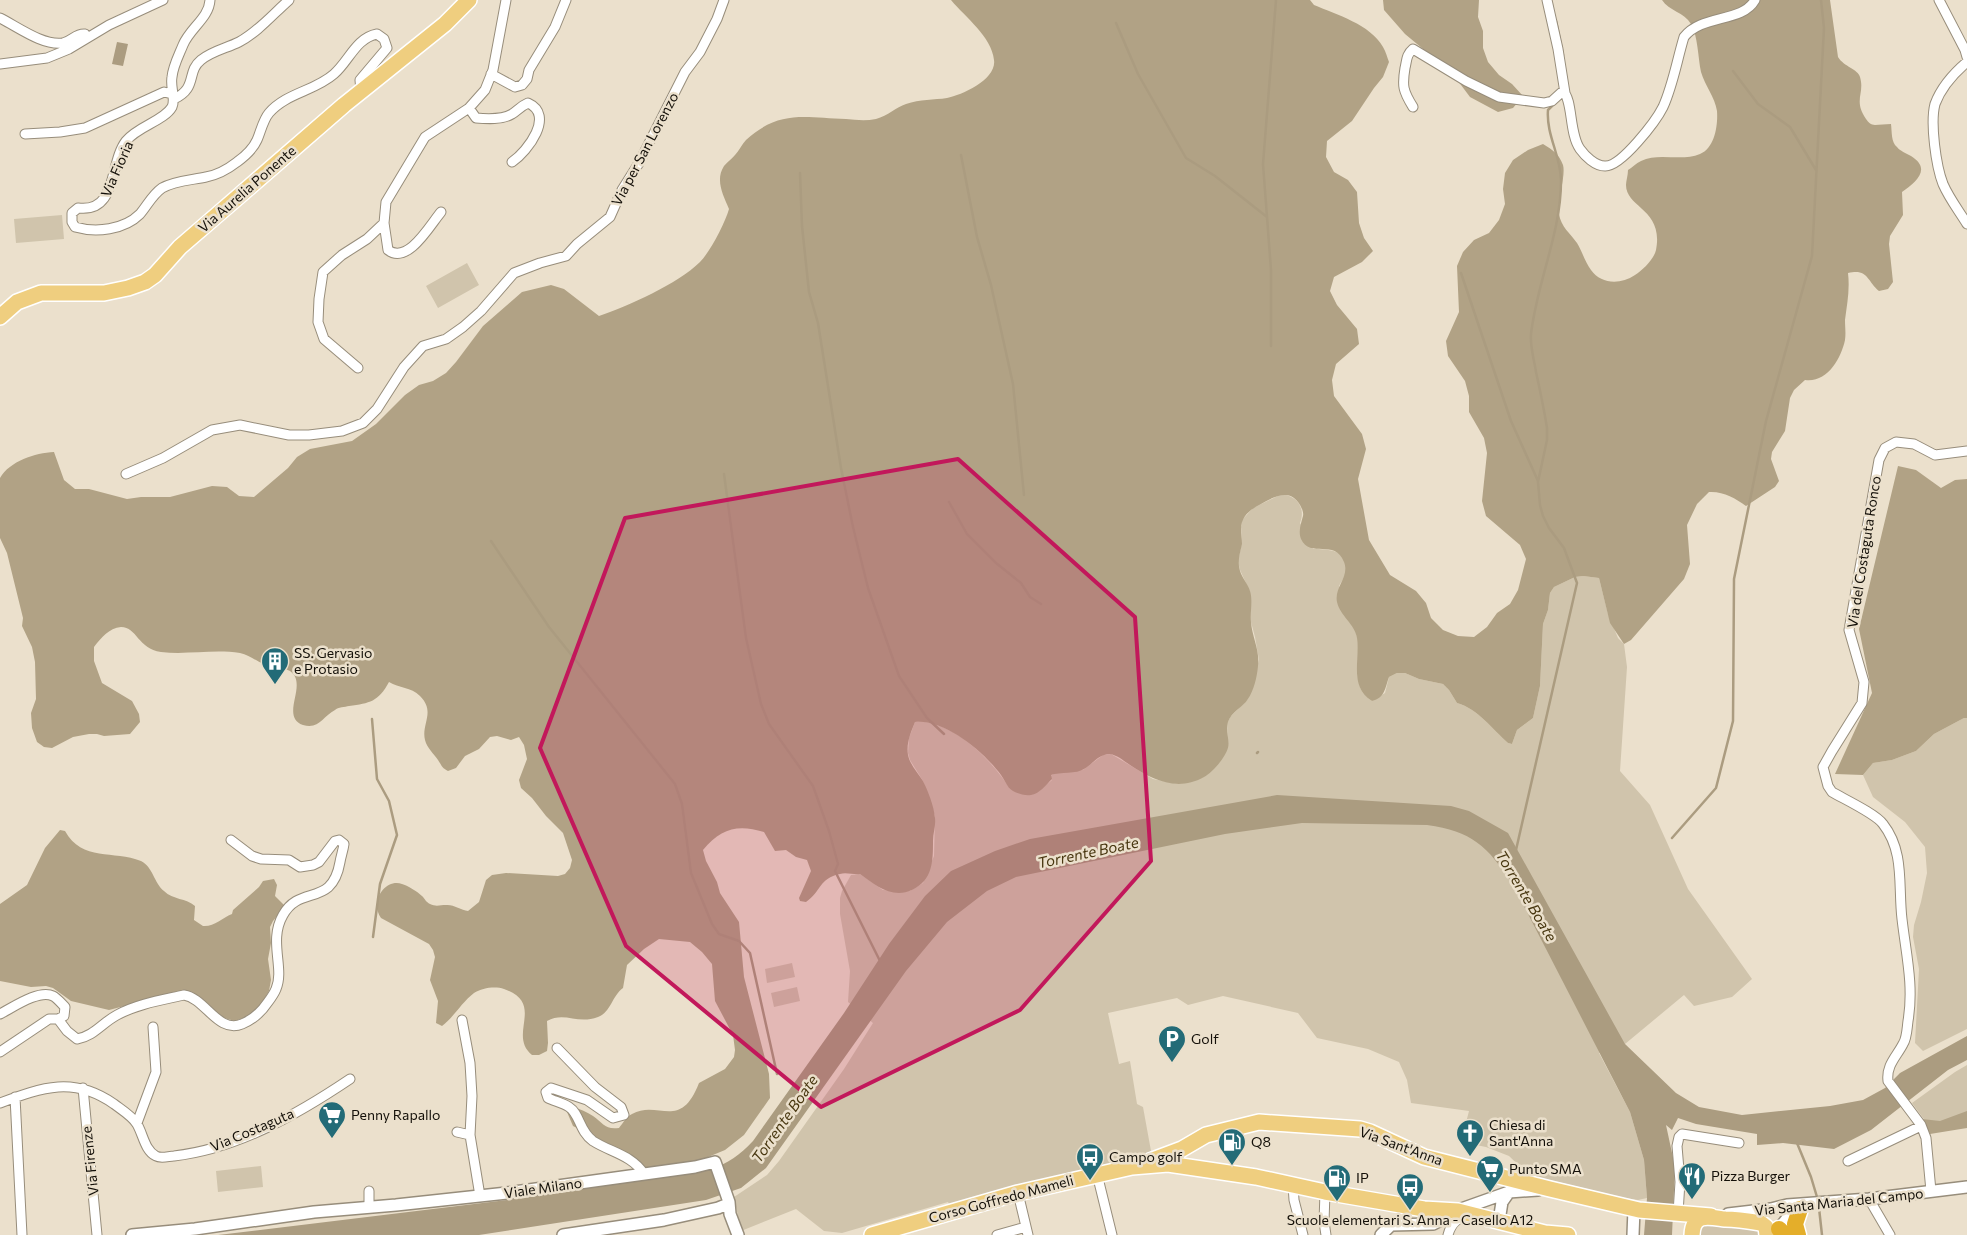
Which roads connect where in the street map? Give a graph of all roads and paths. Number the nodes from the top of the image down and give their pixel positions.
1 (163, 0) edge
2 (210, 0) edge
3 (289, 0) edge
4 (469, 0) edge
5 (506, 0) edge
6 (566, 0) edge
7 (724, 0) edge
8 (1547, 0) edge
9 (1755, 0) edge
10 (1939, 0) edge
11 (0, 18) edge
12 (87, 38) junction
13 (1967, 57) edge
14 (1967, 62) edge
15 (0, 64) edge
16 (492, 74) junction
17 (361, 91) junction
18 (1565, 93) junction
19 (173, 96) junction
20 (1413, 107) dead end
21 (469, 108) junction
22 (25, 134) dead end
23 (512, 162) dead end
24 (440, 212) dead end
25 (384, 223) junction
26 (1967, 224) edge
27 (0, 317) edge
28 (358, 368) dead end
29 (1967, 451) edge
30 (126, 474) dead end
31 (231, 840) dead end
32 (0, 1014) edge
33 (58, 1019) junction
34 (462, 1020) dead end
35 (153, 1027) dead end
36 (557, 1048) dead end
37 (0, 1052) edge
38 (350, 1079) dead end
39 (83, 1088) junction
40 (15, 1096) junction
41 (0, 1103) edge
42 (137, 1123) junction
43 (1921, 1126) junction
44 (457, 1132) dead end
45 (470, 1135) junction
46 (1739, 1143) dead end
47 (1182, 1149) junction
48 (1848, 1161) dead end
49 (1184, 1166) junction
50 (1132, 1167) junction
51 (644, 1174) junction
52 (1097, 1174) junction
53 (1293, 1185) junction
54 (1967, 1187) edge
55 (1550, 1189) junction
56 (369, 1190) dead end
57 (1932, 1191) junction
58 (1325, 1192) junction
59 (1509, 1192) junction
60 (1018, 1193) junction
61 (480, 1196) junction
62 (1868, 1199) junction
63 (728, 1203) junction
64 (1810, 1205) junction
65 (370, 1207) junction
66 (1638, 1210) junction
67 (1677, 1213) junction
68 (1711, 1216) junction
69 (1455, 1217) junction
70 (1499, 1221) junction
71 (1027, 1231) edge
72 (1777, 1233) edge
73 (22, 1235) edge
74 (97, 1235) edge
75 (132, 1235) edge
76 (563, 1235) edge
77 (738, 1235) edge
78 (872, 1235) edge
79 (996, 1235) edge
80 (1112, 1235) edge
81 (1303, 1235) edge
82 (1326, 1235) edge
83 (1380, 1235) edge
84 (1448, 1235) edge
85 (1568, 1235) edge
86 (1633, 1235) edge
87 (1692, 1235) edge
88 (1798, 1235) edge
89 (1890, 1235) edge

1 - 12 street
2 - 19 street
3 - 19 street
4 - 17 main road, Via Aurelia Ponente
5 - 16 street
6 - 16 street
7 - 30 street, Via per San Lorenzo
8 - 18 street
9 - 18 street
10 - 13 street
11 - 12 street
12 - 15 street
14 - 26 street
16 - 21 street
17 - 19 street, Via Fioria
17 - 27 main road, Via Aurelia Ponente
18 - 20 street
19 - 22 street
21 - 23 street
21 - 25 street
24 - 25 street
25 - 28 street
29 - 43 street, Via del Costaguta Ronco
31 - 33 street
32 - 33 street
33 - 37 street
34 - 45 street
35 - 42 street
36 - 51 street
38 - 42 street, Via Costaguta
39 - 40 street, Via Costaguta
39 - 42 street, Via Costaguta
39 - 74 street, Via Firenze
40 - 41 street, Via Costaguta
40 - 73 street
43 - 48 street
43 - 57 street
44 - 45 street
45 - 61 street
46 - 67 street
47 - 49 street
47 - 50 main road, Via Sant'Anna
47 - 55 main road, Via Sant'Anna
49 - 50 main road
49 - 53 main road
50 - 52 main road, Corso Goffredo Mameli
51 - 61 street, Viale Milano
51 - 63 street, Viale Milano
52 - 60 main road, Corso Goffredo Mameli
52 - 80 street
53 - 58 main road
53 - 81 street
54 - 57 street, Via Santa Maria del Campo
55 - 59 street
55 - 66 main road, Via Sant'Anna
56 - 65 street
57 - 62 street, Via Santa Maria del Campo
58 - 69 main road
58 - 82 street
59 - 69 street
59 - 70 street
60 - 71 street
60 - 78 main road, Corso Goffredo Mameli
61 - 65 street, Viale Milano
62 - 64 street, Via Santa Maria del Campo
62 - 89 street
63 - 76 street
63 - 77 street
64 - 68 street, Via Santa Maria del Campo
64 - 72 street
64 - 88 highway
65 - 75 street, Viale Milano
66 - 67 main road, Via Sant'Anna
66 - 86 street
67 - 68 main road, Via Sant'Anna
68 - 72 main road, Via Sant'Anna
68 - 87 main road
69 - 70 main road
69 - 83 street
69 - 84 street
70 - 85 main road
71 - 79 street

